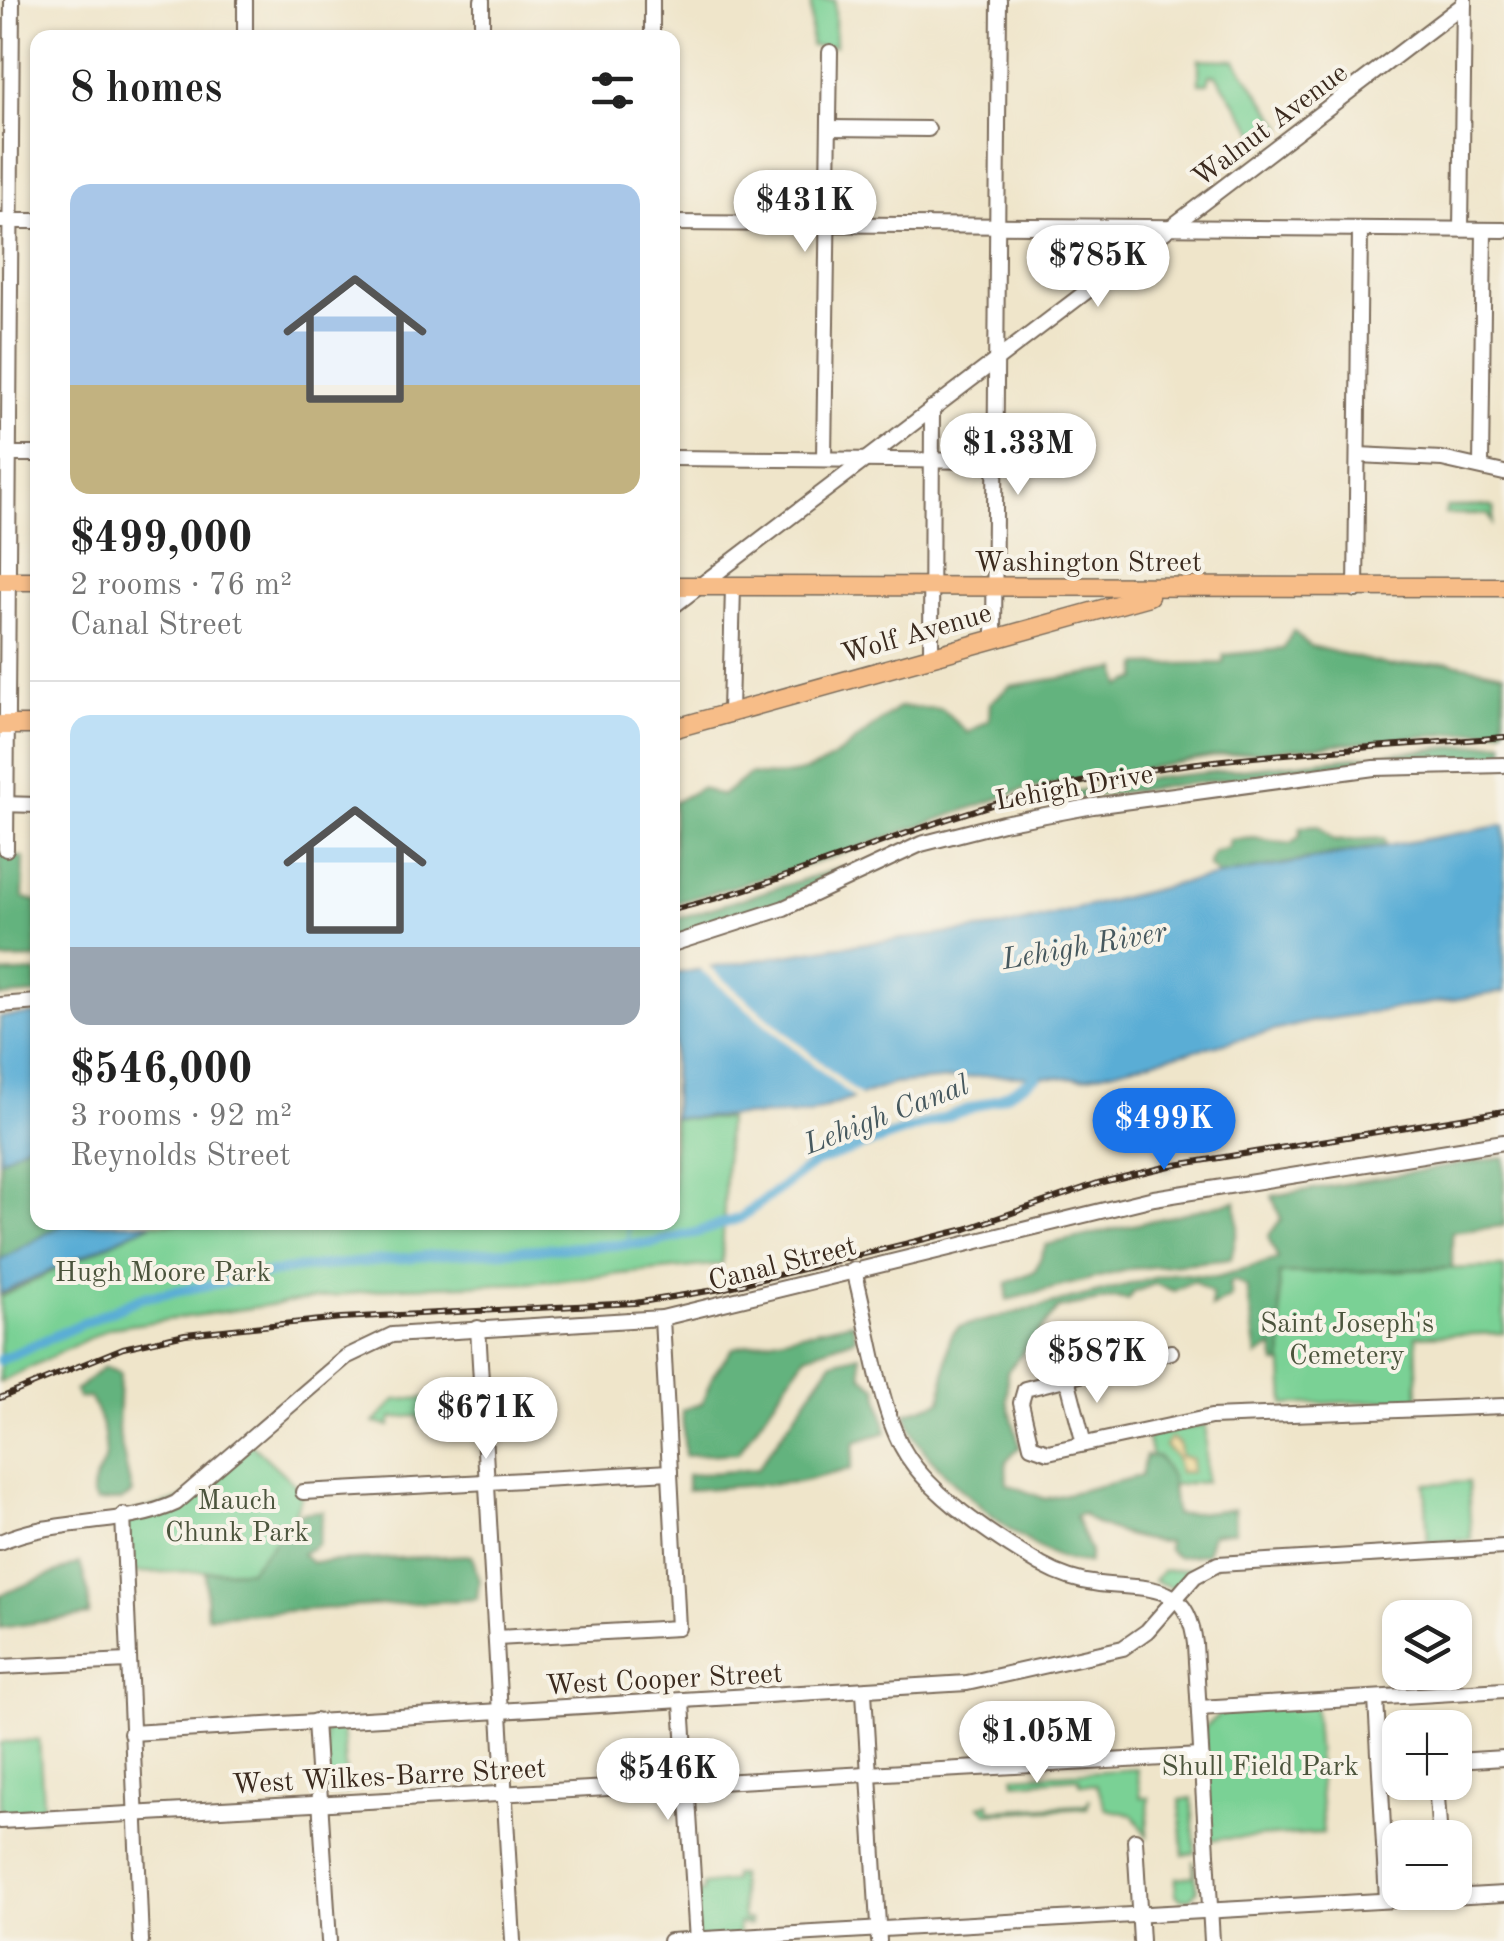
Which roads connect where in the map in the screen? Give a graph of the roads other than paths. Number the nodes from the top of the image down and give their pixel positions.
1 (12, 0) edge
2 (245, 0) edge
3 (482, 0) edge
4 (652, 0) edge
5 (1000, 0) edge
6 (1464, 2) edge
7 (244, 30) edge
8 (482, 30) edge
9 (652, 30) edge
10 (830, 52) dead end
11 (828, 128) junction
12 (928, 129) dead end
13 (5, 221) edge
14 (680, 223) edge
15 (827, 224) junction
16 (997, 225) junction
17 (1173, 227) junction
18 (1360, 229) junction
19 (1461, 230) junction
20 (1484, 230) junction
21 (1504, 230) edge
22 (998, 357) junction
23 (932, 408) junction
24 (4, 454) edge
25 (30, 454) edge
26 (1358, 455) junction
27 (680, 458) edge
28 (824, 458) junction
29 (866, 459) junction
30 (932, 460) junction
31 (996, 461) junction
32 (1480, 466) junction
33 (1504, 473) edge
34 (4, 581) edge
35 (30, 581) edge
36 (680, 586) edge
37 (700, 586) junction
38 (733, 586) junction
39 (1504, 587) edge
40 (932, 588) junction
41 (995, 588) junction
42 (1098, 589) junction
43 (1175, 589) junction
44 (1356, 590) junction
45 (680, 601) edge
46 (1095, 610) junction
47 (994, 638) junction
48 (931, 656) junction
49 (730, 712) junction
50 (4, 725) edge
51 (30, 725) edge
52 (680, 726) edge
53 (1504, 764) edge
54 (3, 804) edge
55 (30, 804) edge
56 (6, 849) dead end
57 (680, 941) edge
58 (30, 1003) edge
59 (0, 1005) edge
60 (1504, 1142) edge
61 (854, 1270) junction
62 (662, 1318) junction
63 (478, 1328) junction
64 (1171, 1352) dead end
65 (1067, 1378) junction
66 (1504, 1406) edge
67 (1084, 1444) junction
68 (670, 1472) junction
69 (487, 1484) junction
70 (303, 1492) dead end
71 (123, 1515) junction
72 (0, 1542) edge
73 (1504, 1547) edge
74 (1176, 1599) junction
75 (496, 1638) junction
76 (128, 1661) junction
77 (0, 1667) edge
78 (1504, 1690) edge
79 (864, 1692) junction
80 (1376, 1698) junction
81 (682, 1703) junction
82 (1199, 1708) junction
83 (500, 1712) junction
84 (315, 1721) junction
85 (131, 1733) junction
86 (1200, 1756) junction
87 (1504, 1758) edge
88 (1472, 1760) edge
89 (1380, 1766) joint
90 (870, 1774) junction
91 (688, 1784) junction
92 (504, 1794) junction
93 (320, 1804) junction
94 (135, 1813) junction
95 (1383, 1820) edge
96 (0, 1821) edge
97 (1135, 1840) dead end
98 (1504, 1894) edge
99 (1472, 1896) edge
100 (1382, 1900) edge
101 (1210, 1911) junction
102 (1139, 1916) junction
103 (878, 1935) edge
104 (697, 1940) edge
105 (141, 1941) edge
106 (329, 1941) edge
107 (513, 1941) edge
108 (670, 1941) edge
109 (1141, 1941) edge
110 (1212, 1941) edge

1 - 13 street
2 - 7 street
3 - 8 street
4 - 9 street
5 - 16 street
6 - 17 street, Walnut Avenue
6 - 19 street
10 - 11 street
11 - 12 street
11 - 15 street
13 - 24 street
14 - 15 street
15 - 16 street
15 - 28 street
16 - 17 street
16 - 22 street
17 - 18 street
17 - 22 street, Walnut Avenue
18 - 19 street
18 - 26 street
19 - 20 street
20 - 21 street
20 - 32 street
22 - 23 street, Walnut Avenue
22 - 31 street
23 - 29 street, Walnut Avenue
23 - 30 street
24 - 25 street
24 - 34 street
26 - 32 street
26 - 44 street
27 - 28 street
28 - 29 street
29 - 30 street
29 - 37 street, Walnut Avenue
30 - 31 street
30 - 40 street
31 - 41 street
32 - 33 street
34 - 35 main road
34 - 50 street
36 - 37 main road, Washington Street
37 - 38 main road, Washington Street
37 - 45 street, Walnut Avenue
38 - 40 main road, Washington Street
38 - 49 street
39 - 44 main road, Washington Street
40 - 41 main road, Washington Street
40 - 48 street
41 - 42 main road, Washington Street
41 - 47 street
42 - 43 main road, Washington Street
42 - 46 main road
43 - 44 main road, Washington Street
43 - 46 main road, Wolf Avenue
46 - 47 main road, Wolf Avenue
47 - 48 main road, Wolf Avenue
48 - 49 main road, Wolf Avenue
49 - 52 main road, Wolf Avenue
50 - 51 main road
50 - 54 street
53 - 57 street, Lehigh Drive
54 - 55 street
54 - 56 street
58 - 59 street
60 - 61 street, Canal Street
61 - 62 street, Canal Street
61 - 74 street
62 - 63 street, Canal Street
62 - 68 street
63 - 69 street
63 - 71 street, Canal Street
64 - 65 street
65 - 67 street
65 - 67 street
66 - 67 street
68 - 69 street
68 - 75 street
69 - 70 street
69 - 75 street
71 - 72 street, Canal Street
71 - 76 street
73 - 74 street, West Cooper Street
74 - 79 street, West Cooper Street
74 - 82 street
75 - 83 street
76 - 77 street
76 - 85 street
78 - 80 street
79 - 81 street, West Cooper Street
79 - 90 street
80 - 82 street
80 - 89 street
81 - 83 street, West Cooper Street
81 - 91 street
82 - 86 street
83 - 84 street, West Cooper Street
83 - 92 street
84 - 85 street, West Cooper Street
84 - 93 street
85 - 94 street
86 - 90 street, West Wilkes-Barre Street
86 - 101 street
87 - 88 street
89 - 95 street
90 - 91 street, West Wilkes-Barre Street
90 - 103 street
91 - 92 street, West Wilkes-Barre Street
91 - 104 street
92 - 93 street, West Wilkes-Barre Street
92 - 107 street
93 - 94 street, West Wilkes-Barre Street
93 - 106 street
94 - 96 street, West Wilkes-Barre Street
94 - 105 street
97 - 102 street
98 - 99 street
100 - 101 street
101 - 102 street
101 - 110 street
102 - 103 street
102 - 109 street
103 - 104 street
104 - 108 street

